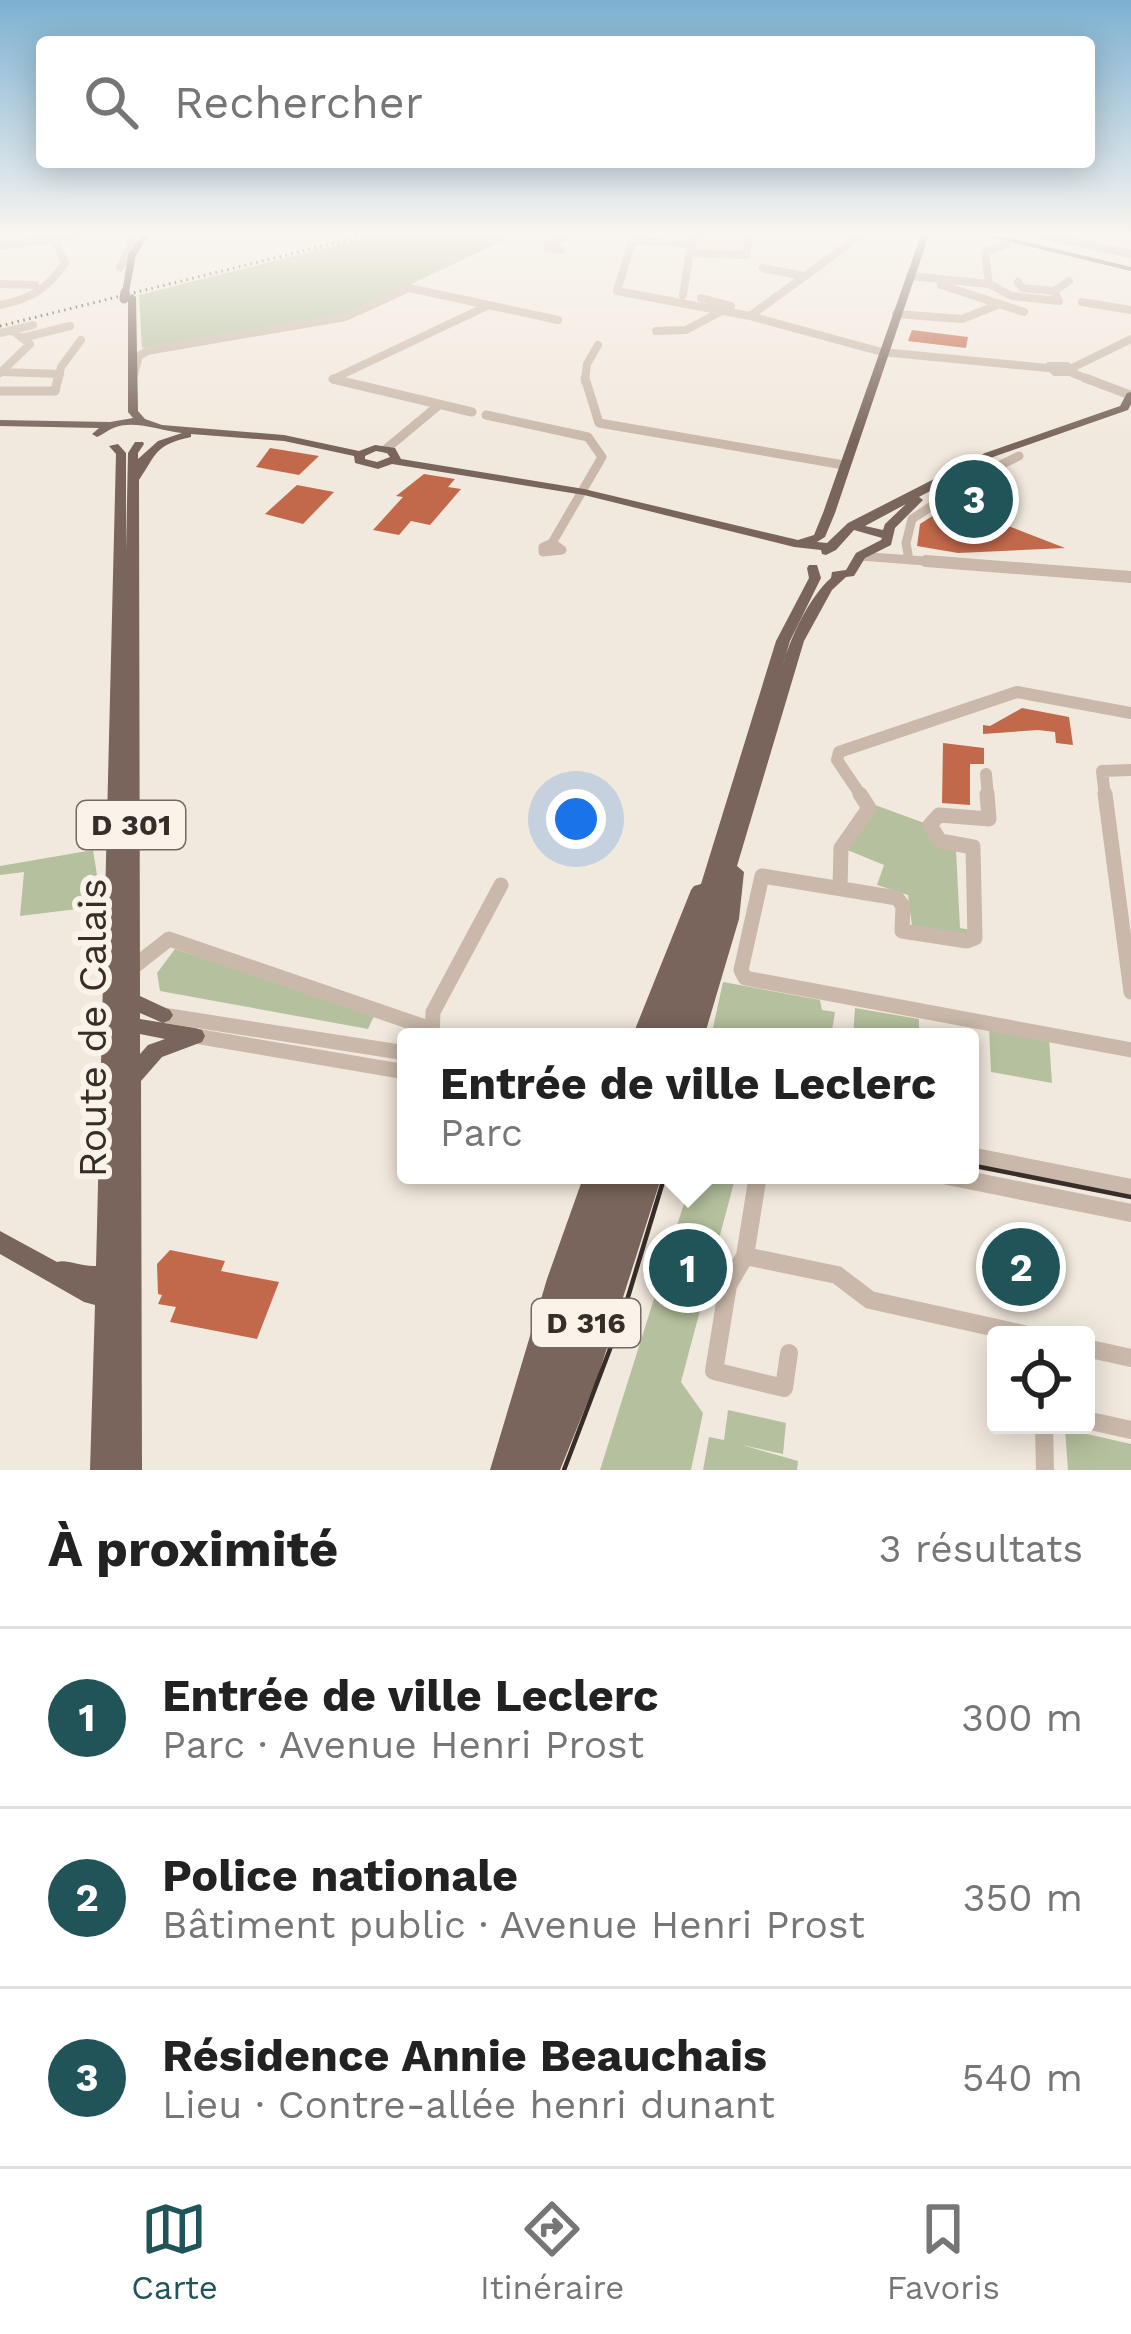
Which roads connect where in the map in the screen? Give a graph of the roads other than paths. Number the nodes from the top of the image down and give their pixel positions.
1 (128, 304) edge
2 (129, 304) edge
3 (375, 304) edge
4 (477, 304) edge
5 (686, 304) edge
6 (719, 304) edge
7 (767, 304) edge
8 (900, 304) edge
9 (1000, 304) joint
10 (1092, 304) edge
11 (487, 306) junction
12 (1131, 310) edge
13 (721, 311) junction
14 (1024, 312) dead end
15 (753, 314) junction
16 (896, 314) junction
17 (558, 320) dead end
18 (33, 325) dead end
19 (70, 326) dead end
20 (12, 330) junction
21 (656, 331) dead end
22 (0, 333) edge
23 (22, 338) junction
24 (1131, 338) edge
25 (80, 340) dead end
26 (598, 345) dead end
27 (882, 352) junction
28 (4, 368) edge
29 (1072, 370) junction
30 (59, 374) junction
31 (133, 378) junction
32 (0, 391) edge
33 (1130, 403) edge
34 (440, 405) junction
35 (472, 412) dead end
36 (486, 415) dead end
37 (141, 421) junction
38 (110, 432) junction
39 (255, 434) junction
40 (150, 436) junction
41 (390, 455) junction
42 (1019, 456) dead end
43 (844, 465) junction
44 (942, 478) junction
45 (584, 492) junction
46 (132, 504) junction
47 (827, 515) junction
48 (851, 528) junction
49 (883, 540) junction
50 (552, 543) dead end
51 (794, 543) junction
52 (832, 547) junction
53 (860, 556) junction
54 (906, 560) junction
55 (811, 563) junction
56 (841, 576) junction
57 (1131, 577) edge
58 (1131, 712) edge
59 (1124, 769) edge
60 (986, 774) dead end
61 (730, 844) junction
62 (502, 885) dead end
63 (1124, 886) edge
64 (840, 888) junction
65 (132, 968) junction
66 (1131, 992) edge
67 (132, 1000) junction
68 (163, 1015) junction
69 (121, 1027) junction
70 (418, 1028) edge
71 (432, 1028) edge
72 (645, 1028) edge
73 (660, 1028) edge
74 (679, 1028) edge
75 (697, 1028) edge
76 (195, 1036) junction
77 (1131, 1050) edge
78 (397, 1052) edge
79 (397, 1070) edge
80 (132, 1077) junction
81 (979, 1158) edge
82 (979, 1182) edge
83 (592, 1184) edge
84 (610, 1184) edge
85 (631, 1184) edge
86 (648, 1184) edge
87 (757, 1184) edge
88 (1131, 1188) edge
89 (1131, 1213) edge
90 (1, 1244) edge
91 (746, 1256) junction
92 (117, 1284) junction
93 (987, 1326) edge
94 (1095, 1350) edge
95 (789, 1353) dead end
96 (1131, 1358) edge
97 (1095, 1422) edge
98 (1131, 1430) edge
99 (1044, 1434) edge
100 (103, 1470) edge
101 (129, 1470) edge
102 (503, 1470) edge
103 (518, 1470) edge
104 (536, 1470) edge
105 (547, 1470) edge
106 (1045, 1470) edge

1 - 38 main road, Route de Calais / D 301
2 - 31 main road, D 301
3 - 31 street
4 - 11 street
5 - 13 street
6 - 15 street
7 - 15 street
8 - 16 main road
9 - 14 street
9 - 16 street
10 - 12 street
11 - 17 street
11 - 34 street
13 - 15 street
13 - 21 street
15 - 27 street
16 - 27 main road
18 - 20 street
19 - 23 street
20 - 22 street
20 - 23 street
23 - 28 street
24 - 29 street
25 - 30 street
26 - 43 street
27 - 29 street
27 - 43 main road
28 - 30 street
29 - 33 street
30 - 32 street
31 - 37 main road, D 301
33 - 44 main road
34 - 35 street
34 - 41 street
36 - 45 street
37 - 38 main road
37 - 40 main road
38 - 38 main road
38 - 40 main road
38 - 69 main road, Route de Calais / D 301
39 - 40 main road
39 - 41 main road
39 - 46 main road
40 - 46 main road, Route de Calais / D 301
41 - 45 main road
42 - 54 street
43 - 47 main road
44 - 48 main road
44 - 49 main road
45 - 50 street
45 - 51 main road
46 - 65 main road, Route de Calais / D 301
47 - 48 main road
47 - 51 main road
48 - 49 main road
48 - 52 main road
49 - 53 main road
49 - 54 street
51 - 52 main road
51 - 55 main road
52 - 55 main road
53 - 54 street
53 - 56 main road
54 - 57 street
55 - 56 main road
55 - 61 main road
56 - 61 main road
58 - 64 street
59 - 63 street
60 - 64 street
61 - 72 main road
61 - 73 main road
61 - 74 main road
61 - 75 main road
62 - 71 street
63 - 66 street
64 - 77 street
65 - 67 main road, Route de Calais / D 301
65 - 70 street
67 - 68 main road
67 - 69 main road, Route de Calais / D 301
68 - 69 main road
68 - 78 street
69 - 76 main road
69 - 80 main road, Route de Calais / D 301
69 - 92 main road, Route de Calais / D 301
76 - 79 street
76 - 80 main road
80 - 92 main road, Route de Calais / D 301
81 - 88 street
82 - 89 street
83 - 102 main road
84 - 103 main road, D 316
85 - 104 main road, D 316
86 - 105 main road
87 - 91 street
90 - 92 main road
91 - 93 street
91 - 95 street
92 - 100 main road, Route de Calais / D 301
92 - 101 main road, Route de Calais / D 301
94 - 96 street
97 - 98 street
99 - 106 street

